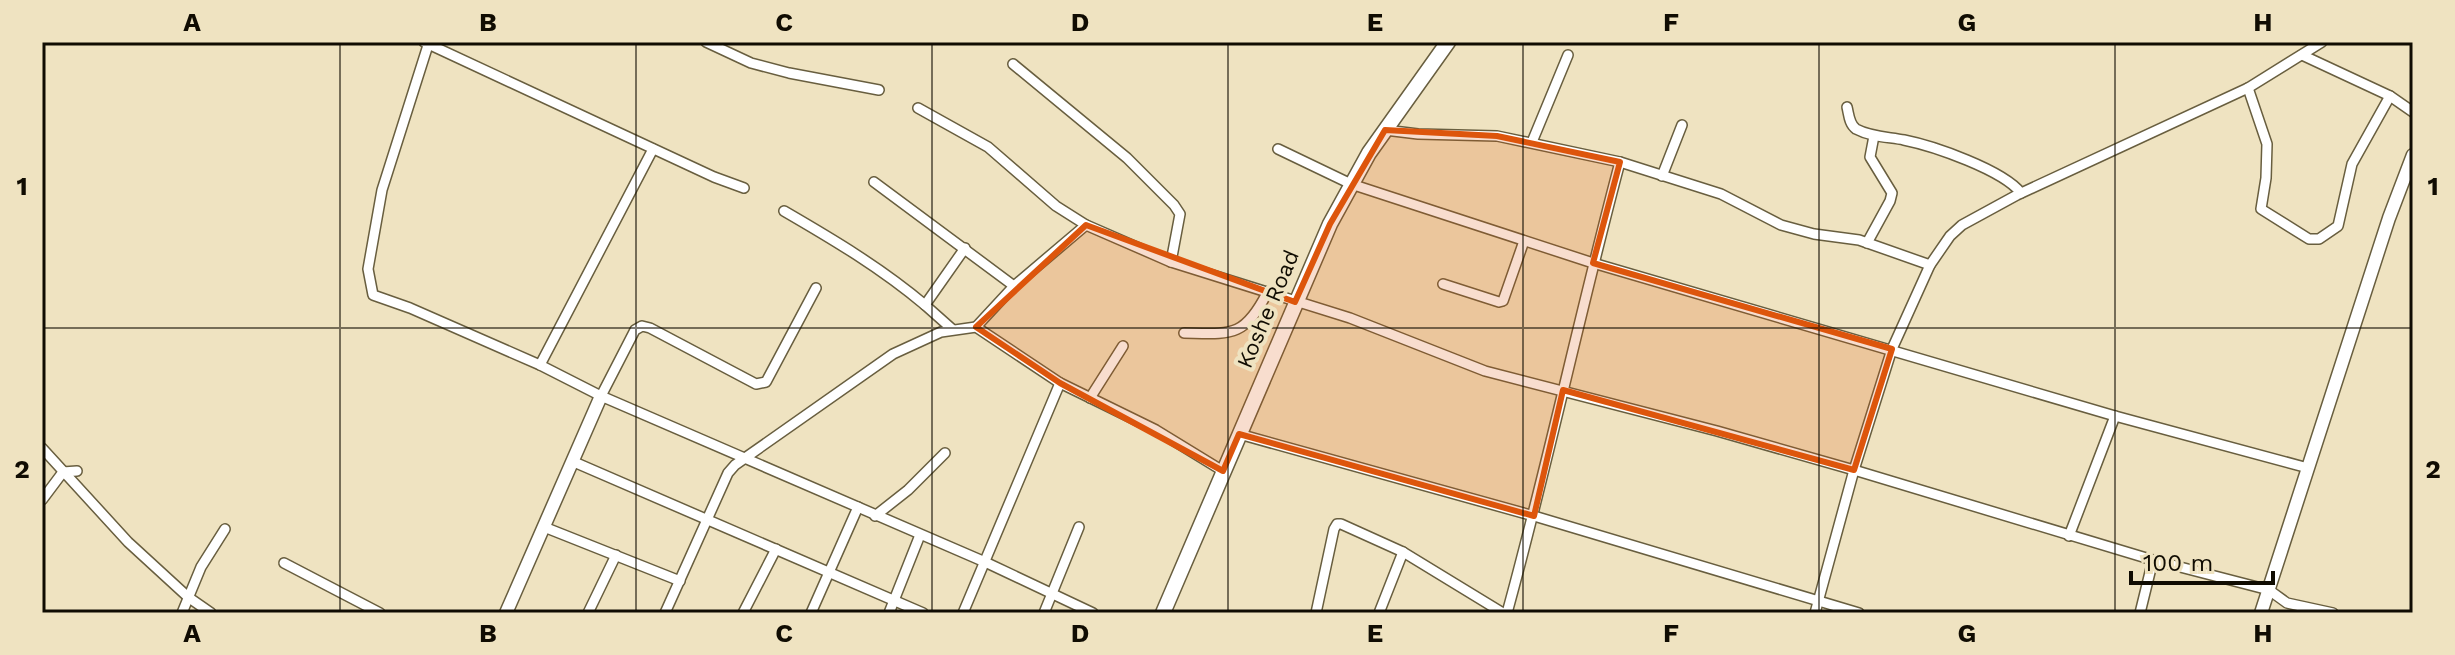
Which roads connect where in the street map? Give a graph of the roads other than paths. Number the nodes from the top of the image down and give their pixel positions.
1 (427, 42) edge
2 (706, 42) edge
3 (1448, 42) edge
4 (2322, 42) edge
5 (1568, 55) dead end
6 (2302, 55) junction
7 (1013, 64) dead end
8 (2248, 88) junction
9 (879, 90) dead end
10 (2390, 96) junction
11 (1847, 107) dead end
12 (918, 108) dead end
13 (2413, 112) edge
14 (1682, 125) dead end
15 (1385, 130) junction
16 (1874, 136) junction
17 (1532, 142) junction
18 (653, 149) junction
19 (1278, 149) dead end
20 (2413, 155) edge
21 (1620, 162) junction
22 (1662, 176) junction
23 (874, 182) dead end
24 (1351, 184) junction
25 (744, 188) dead end
26 (2021, 193) junction
27 (784, 211) dead end
28 (1086, 225) junction
29 (1524, 241) junction
30 (1867, 243) junction
31 (965, 248) junction
32 (1171, 262) junction
33 (1593, 263) junction
34 (1930, 265) junction
35 (1443, 284) dead end
36 (1014, 286) junction
37 (816, 288) dead end
38 (1267, 293) junction
39 (1295, 302) junction
40 (925, 305) junction
41 (976, 327) junction
42 (952, 329) junction
43 (1184, 333) dead end
44 (1123, 346) dead end
45 (1892, 349) junction
46 (540, 365) junction
47 (1060, 383) junction
48 (1563, 390) junction
49 (601, 396) junction
50 (1090, 398) junction
51 (2115, 416) junction
52 (1239, 434) junction
53 (42, 448) edge
54 (945, 453) dead end
55 (743, 459) junction
56 (574, 462) junction
57 (2308, 468) junction
58 (1854, 470) junction
59 (77, 471) dead end
60 (1223, 471) junction
61 (63, 472) junction
62 (42, 500) edge
63 (858, 507) junction
64 (875, 516) junction
65 (1534, 516) junction
66 (708, 518) junction
67 (544, 527) junction
68 (1079, 527) dead end
69 (225, 529) dead end
70 (920, 535) junction
71 (2069, 536) junction
72 (776, 549) junction
73 (1403, 552) junction
74 (616, 555) junction
75 (2153, 560) junction
76 (985, 562) junction
77 (284, 563) dead end
78 (830, 572) junction
79 (680, 581) junction
80 (2269, 590) junction
81 (1052, 593) junction
82 (188, 597) junction
83 (894, 601) junction
84 (1819, 602) junction
85 (182, 613) edge
86 (211, 613) edge
87 (380, 613) edge
88 (506, 613) edge
89 (588, 613) edge
90 (665, 613) edge
91 (743, 613) edge
92 (811, 613) edge
93 (889, 613) edge
94 (923, 613) edge
95 (963, 613) edge
96 (1044, 613) edge
97 (1093, 613) edge
98 (1163, 613) edge
99 (1316, 613) edge
100 (1379, 613) edge
101 (1505, 613) edge
102 (1815, 613) edge
103 (1859, 613) edge
104 (2140, 613) edge
105 (2261, 613) edge
106 (2333, 613) edge

1 - 18 street
1 - 46 street
2 - 9 street
3 - 15 main road, Koshe Road
4 - 6 street
5 - 17 street
6 - 8 street
6 - 10 street
7 - 32 street
8 - 10 street
8 - 26 street
10 - 13 street
11 - 16 street
12 - 28 street
14 - 22 street
15 - 17 street
15 - 24 main road, Koshe Road
16 - 26 street
16 - 30 street
17 - 21 street
18 - 25 street
18 - 46 street
19 - 24 street
20 - 57 street
21 - 22 street
21 - 33 street
22 - 30 street
23 - 31 street
24 - 29 street
24 - 39 main road, Koshe Road
26 - 34 street
27 - 40 street
28 - 32 street
28 - 36 street
29 - 33 street
29 - 35 street
30 - 34 street
31 - 36 street
31 - 40 street
32 - 38 street
33 - 45 street
33 - 48 street
34 - 45 street
36 - 41 street
37 - 49 street
38 - 39 street
38 - 43 street
39 - 48 street
39 - 52 main road, Koshe Road
40 - 42 street
41 - 42 street
41 - 47 street
42 - 55 street
44 - 50 street
45 - 51 street
45 - 58 street
46 - 49 street
47 - 50 street
47 - 76 street
48 - 58 street
48 - 65 street
49 - 55 street
49 - 56 street
50 - 60 street
51 - 57 street
51 - 71 street
52 - 60 main road, Koshe Road
52 - 65 street
53 - 61 street
54 - 64 street
55 - 63 street
55 - 66 street
56 - 66 street
56 - 67 street
57 - 80 street
58 - 71 street
58 - 84 street
59 - 61 street
60 - 98 main road, Koshe Road
61 - 62 street
61 - 82 street
63 - 64 street
63 - 78 street
64 - 70 street
65 - 84 street
65 - 101 street
66 - 72 street
66 - 79 street
67 - 74 street
67 - 88 street
68 - 81 street
69 - 82 street
70 - 76 street
70 - 83 street
71 - 75 street
72 - 78 street
72 - 91 street
73 - 99 street
73 - 100 street
73 - 101 street
74 - 79 street
74 - 89 street
75 - 80 street
75 - 104 street
76 - 81 street
76 - 95 street
77 - 87 street
78 - 83 street
78 - 92 street
79 - 90 street
80 - 105 street
80 - 106 street
81 - 96 street
81 - 97 street
82 - 85 street
82 - 86 street
83 - 93 street
83 - 94 street
84 - 102 street
84 - 103 street

